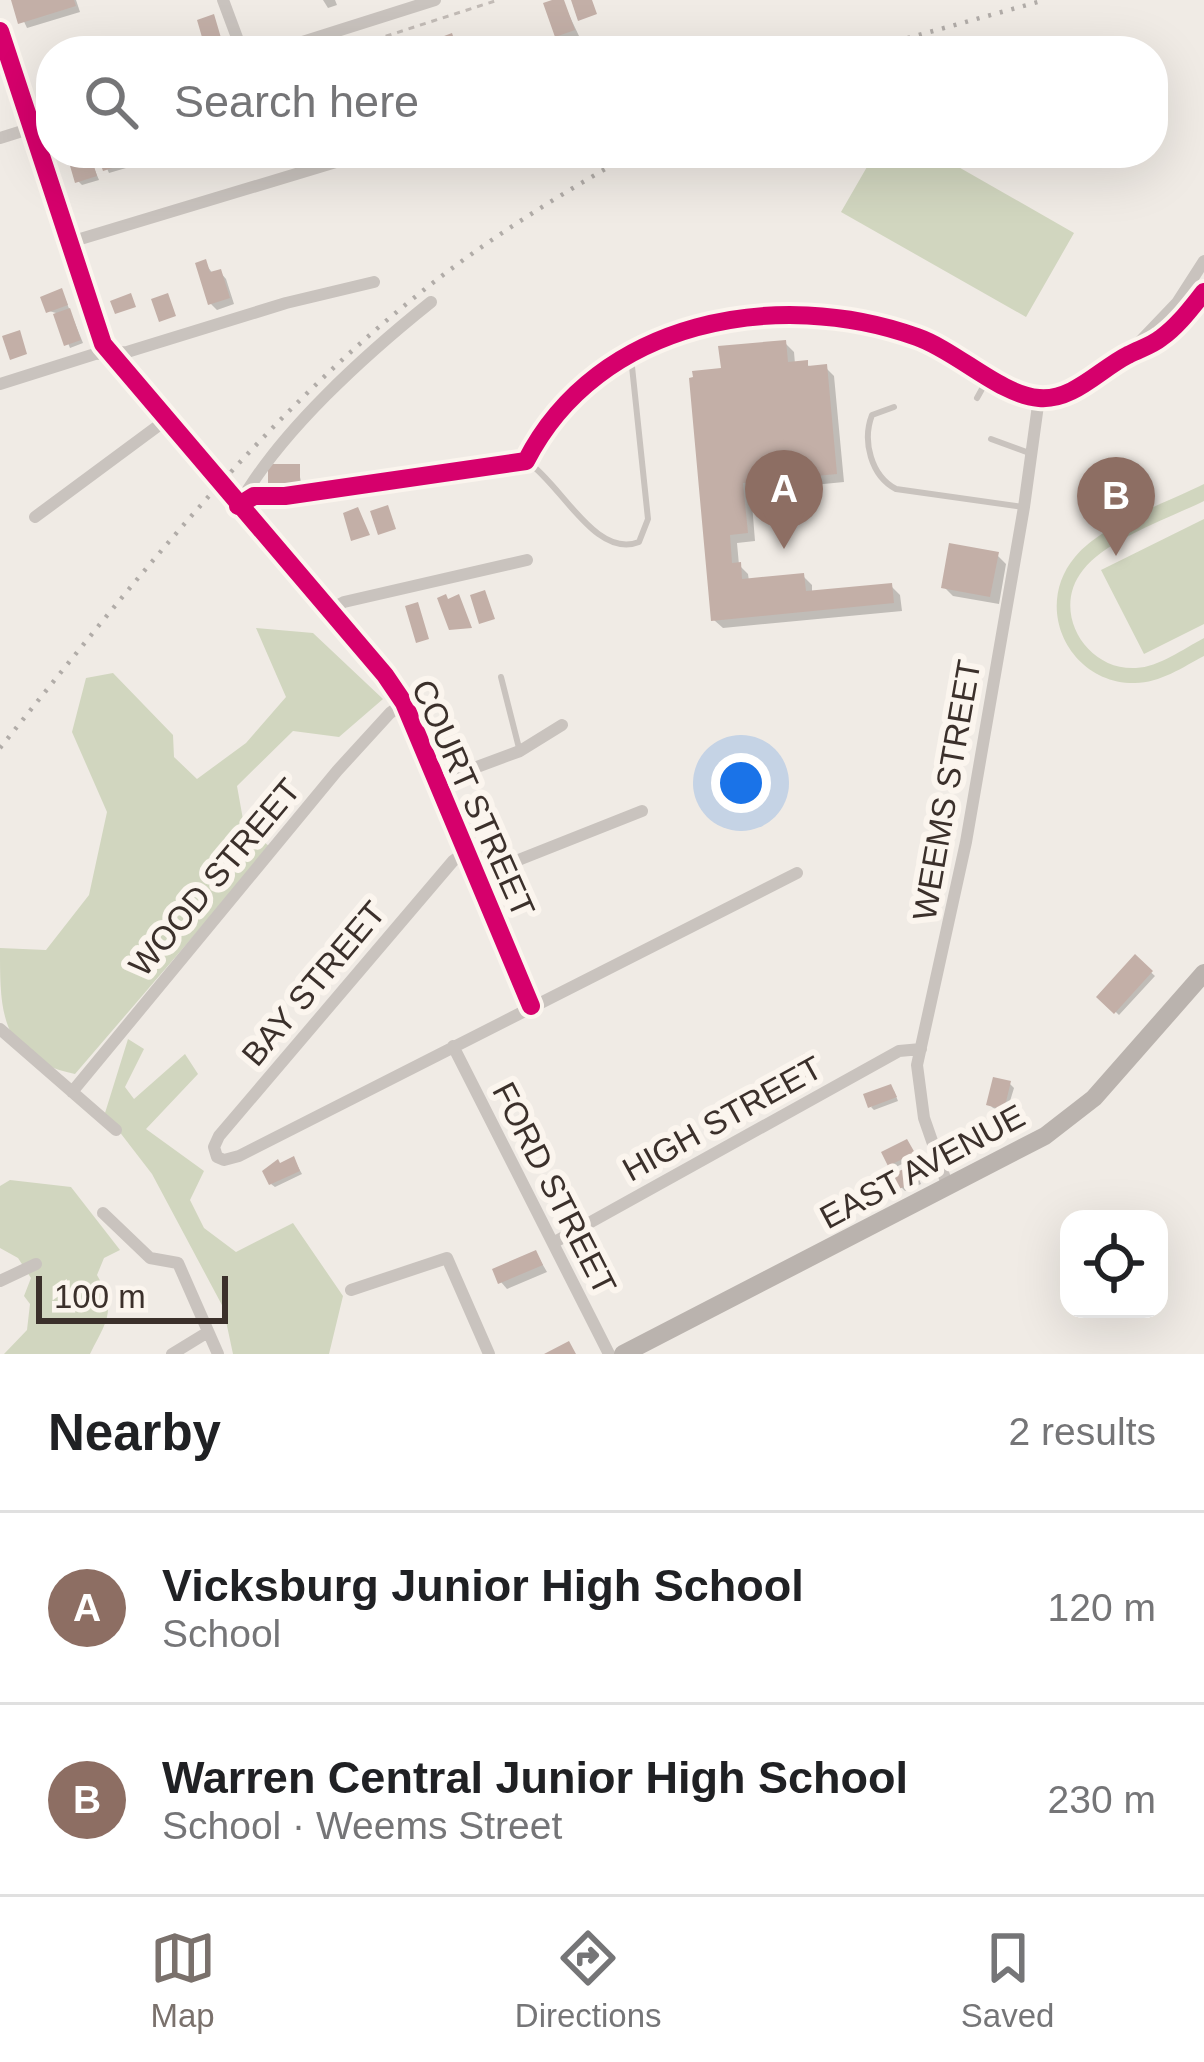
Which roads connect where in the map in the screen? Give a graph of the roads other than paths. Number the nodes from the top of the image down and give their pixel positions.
1 (223, 0) edge
2 (434, 0) edge
3 (0, 31) edge
4 (236, 36) edge
5 (321, 36) edge
6 (36, 127) edge
7 (32, 128) junction
8 (0, 138) edge
9 (36, 141) edge
10 (45, 168) edge
11 (316, 168) edge
12 (68, 243) junction
13 (1204, 260) edge
14 (374, 282) dead end
15 (1204, 292) edge
16 (431, 302) dead end
17 (630, 352) junction
18 (110, 353) junction
19 (1125, 356) junction
20 (990, 376) junction
21 (0, 384) edge
22 (977, 398) dead end
23 (1039, 398) junction
24 (894, 407) dead end
25 (166, 420) junction
26 (991, 439) dead end
27 (1033, 454) junction
28 (526, 461) junction
29 (238, 506) junction
30 (1024, 507) junction
31 (35, 517) dead end
32 (527, 560) dead end
33 (329, 610) junction
34 (501, 677) dead end
35 (404, 703) junction
36 (562, 725) dead end
37 (520, 751) junction
38 (439, 782) junction
39 (642, 811) dead end
40 (467, 851) junction
41 (797, 873) dead end
42 (478, 876) junction
43 (1204, 973) edge
44 (531, 1006) junction
45 (0, 1029) edge
46 (453, 1046) junction
47 (921, 1049) junction
48 (72, 1092) junction
49 (116, 1130) dead end
50 (948, 1187) junction
51 (103, 1213) dead end
52 (553, 1243) junction
53 (36, 1264) dead end
54 (0, 1281) edge
55 (351, 1290) dead end
56 (208, 1332) junction
57 (172, 1354) edge
58 (218, 1354) edge
59 (489, 1354) edge
60 (609, 1354) edge
61 (623, 1354) edge

1 - 4 street
2 - 5 street
3 - 7 street, COURT STREET
6 - 7 street
7 - 8 street
7 - 9 street, COURT STREET
10 - 12 street, COURT STREET
11 - 12 street
12 - 18 street, COURT STREET
13 - 19 street
14 - 18 street
15 - 19 street
16 - 29 street
17 - 20 street
17 - 28 street
17 - 28 lane
18 - 21 street
18 - 25 street, COURT STREET
19 - 23 street
20 - 22 lane
20 - 23 street
23 - 27 street, WEEMS STREET
24 - 30 lane
25 - 29 street, COURT STREET
25 - 31 street
26 - 27 lane
27 - 30 street, WEEMS STREET
28 - 29 street
29 - 33 street, COURT STREET
30 - 47 street, WEEMS STREET
32 - 33 street
33 - 35 street, COURT STREET
34 - 37 lane
35 - 38 street, COURT STREET
35 - 48 street, WOOD STREET
36 - 37 street
37 - 38 street
38 - 40 street, COURT STREET
39 - 42 street
40 - 42 street, COURT STREET
40 - 46 street, BAY STREET
41 - 44 street
42 - 44 street, COURT STREET
43 - 50 street, EAST AVENUE
44 - 46 street
45 - 48 street
46 - 52 street, FORD STREET
47 - 50 street, WEEMS STREET
47 - 52 street, HIGH STREET
48 - 49 street
50 - 61 street, EAST AVENUE
51 - 56 street
52 - 60 street, FORD STREET
53 - 54 street
55 - 59 street
56 - 57 street
56 - 58 street

